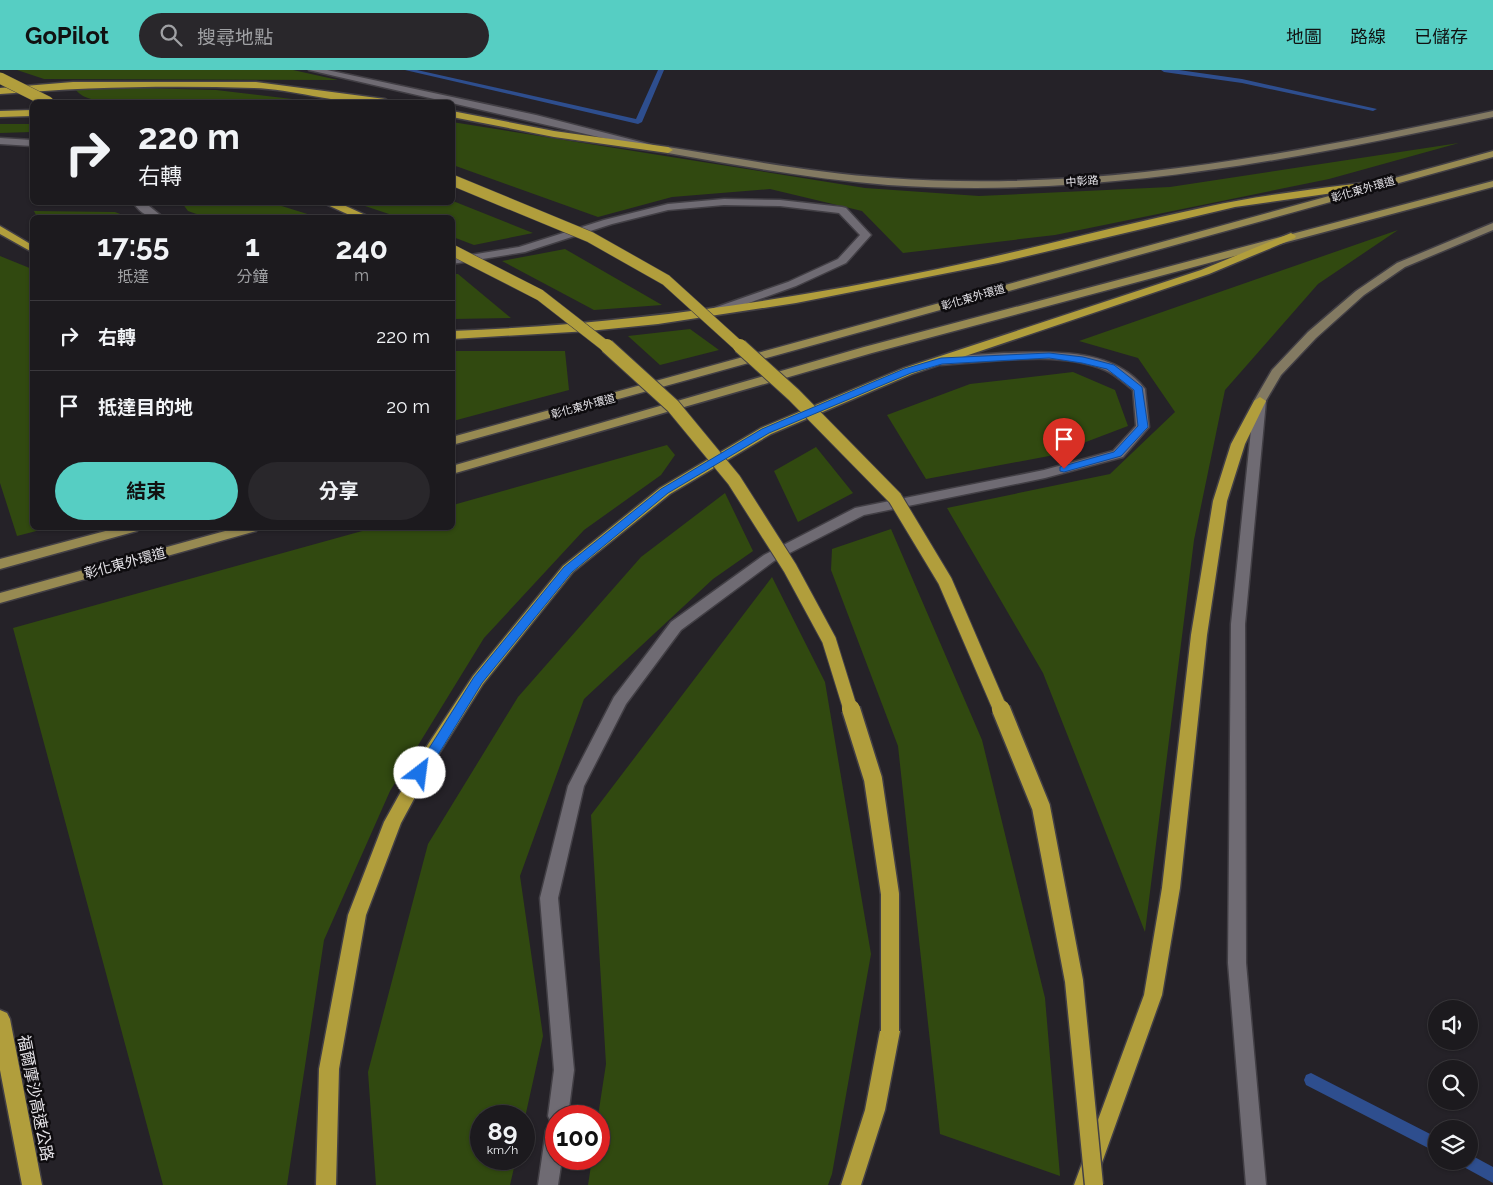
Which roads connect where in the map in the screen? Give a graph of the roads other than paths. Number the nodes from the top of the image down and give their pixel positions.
1 (314, 70) edge
2 (0, 78) edge
3 (0, 91) edge
4 (44, 100) edge
5 (370, 100) edge
6 (453, 100) edge
7 (455, 100) edge
8 (30, 113) edge
9 (0, 114) edge
10 (1493, 114) edge
11 (455, 115) edge
12 (0, 141) edge
13 (30, 143) edge
14 (668, 150) junction
15 (1493, 154) edge
16 (455, 181) edge
17 (1385, 183) junction
18 (1493, 184) edge
19 (140, 205) edge
20 (334, 205) edge
21 (154, 215) edge
22 (359, 215) edge
23 (1493, 226) edge
24 (0, 229) edge
25 (1291, 236) junction
26 (30, 248) edge
27 (455, 252) edge
28 (455, 261) edge
29 (714, 311) junction
30 (455, 335) edge
31 (941, 361) junction
32 (1260, 402) junction
33 (455, 440) edge
34 (455, 469) edge
35 (125, 530) edge
36 (244, 530) edge
37 (0, 564) edge
38 (0, 598) edge
39 (0, 1019) edge
40 (559, 1105) edge
41 (550, 1170) edge
42 (32, 1185) edge
43 (326, 1185) edge
44 (548, 1185) edge
45 (851, 1185) edge
46 (1084, 1185) edge
47 (1094, 1185) edge
48 (1256, 1185) edge

1 - 6 street
2 - 4 highway, bridge
3 - 5 highway
7 - 14 street
8 - 9 highway
10 - 14 street, 中彰路
11 - 14 highway
12 - 13 street
15 - 17 main road, 彰化東外環道
16 - 47 highway, bridge
17 - 29 highway
17 - 33 main road, 彰化東外環道
18 - 25 main road, 彰化東外環道
19 - 21 street
20 - 22 highway
23 - 32 street
24 - 26 highway
25 - 31 highway
25 - 34 main road, 彰化東外環道
27 - 45 highway, bridge
28 - 29 street
29 - 30 highway
31 - 40 street
31 - 43 highway
32 - 46 highway
32 - 48 street
35 - 37 main road
36 - 38 main road, 彰化東外環道
39 - 42 highway, 福爾摩沙高速公路
41 - 44 street

